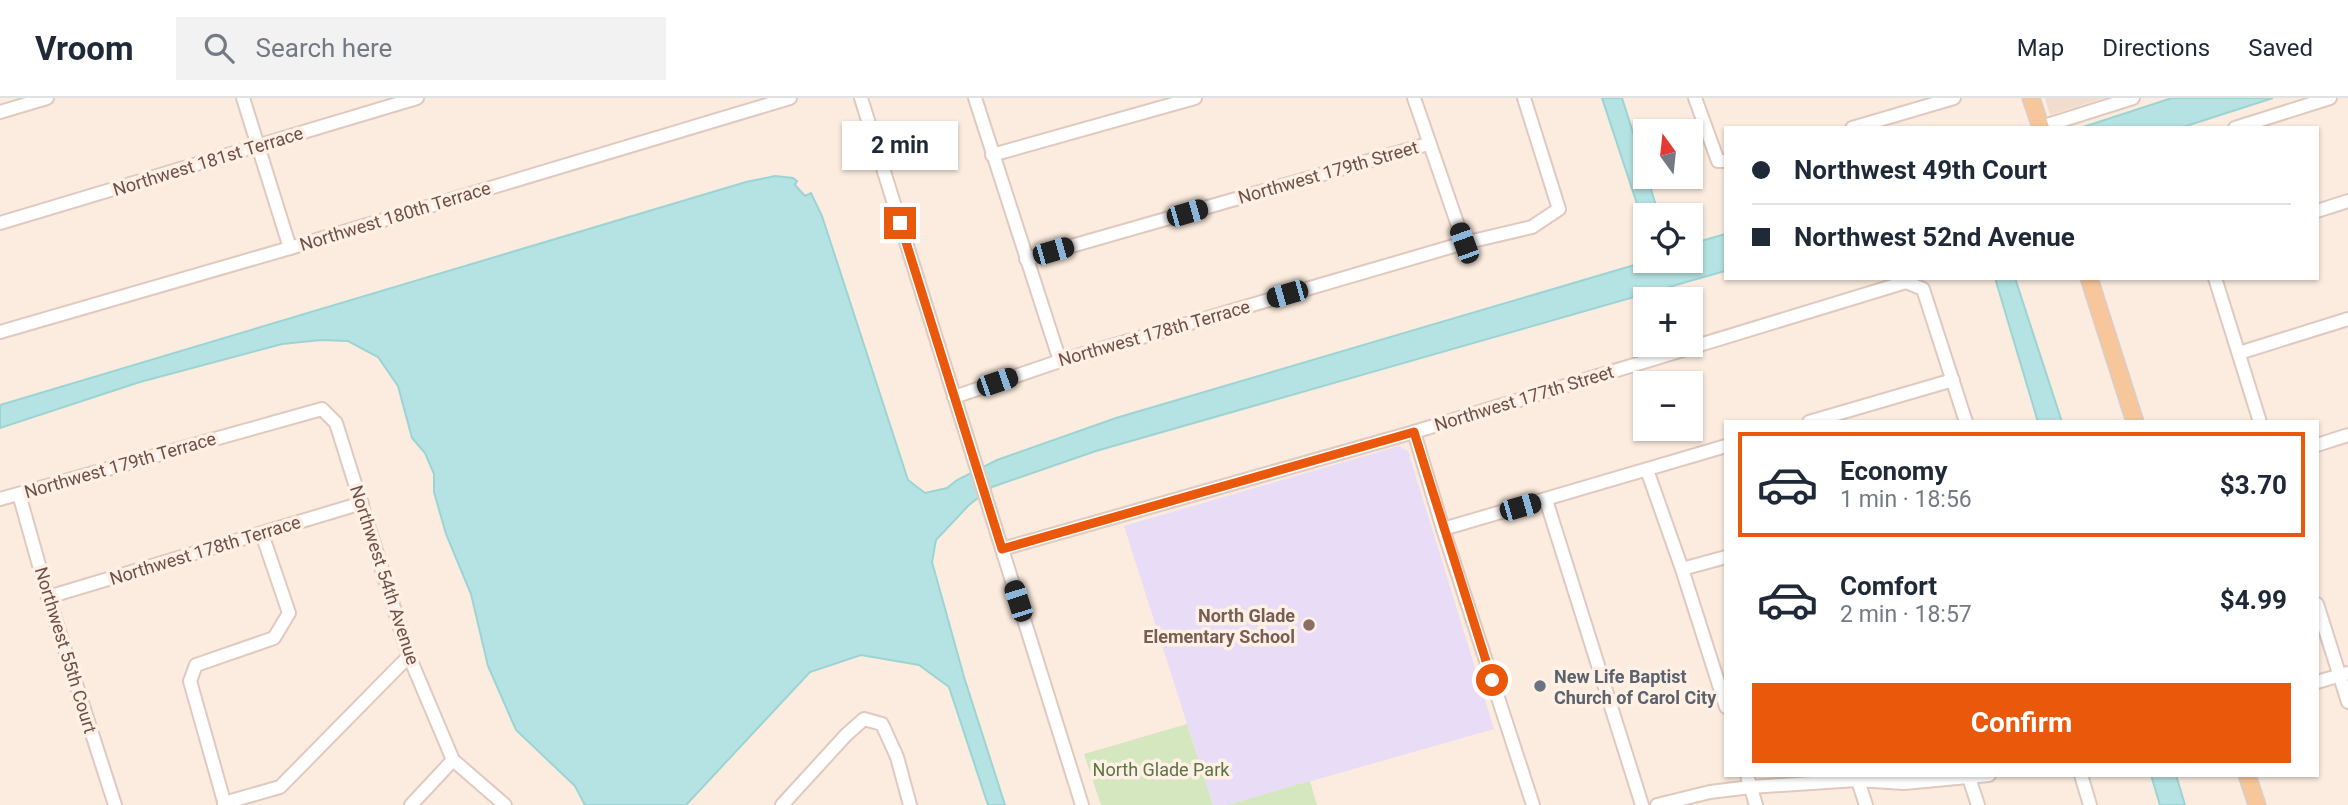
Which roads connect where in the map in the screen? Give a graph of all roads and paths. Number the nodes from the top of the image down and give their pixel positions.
1 (47, 98) edge
2 (243, 98) edge
3 (417, 98) edge
4 (743, 98) edge
5 (790, 98) edge
6 (861, 98) edge
7 (975, 98) edge
8 (1195, 98) edge
9 (1414, 98) edge
10 (1524, 98) edge
11 (1695, 98) edge
12 (1954, 98) edge
13 (2031, 98) edge
14 (2133, 98) edge
15 (2330, 98) edge
16 (4, 106) edge
17 (748, 111) junction
18 (1859, 126) edge
19 (2041, 126) edge
20 (2044, 126) edge
21 (2241, 126) edge
22 (1428, 144) junction
23 (256, 146) junction
24 (992, 155) junction
25 (1724, 161) edge
26 (2348, 201) edge
27 (2319, 210) edge
28 (0, 223) edge
29 (1464, 243) junction
30 (290, 248) junction
31 (1026, 259) junction
32 (2090, 280) edge
33 (2216, 280) edge
34 (2348, 319) edge
35 (0, 332) edge
36 (2239, 353) junction
37 (1060, 360) junction
38 (1953, 380) junction
39 (954, 397) junction
40 (1816, 420) edge
41 (1965, 420) edge
42 (2134, 420) edge
43 (2259, 420) edge
44 (240, 431) joint
45 (1414, 432) junction
46 (2348, 435) edge
47 (2319, 444) edge
48 (1724, 447) edge
49 (1647, 470) junction
50 (19, 494) junction
51 (0, 499) edge
52 (1546, 500) junction
53 (362, 503) junction
54 (1443, 529) junction
55 (262, 534) junction
56 (1002, 549) junction
57 (1724, 558) edge
58 (1682, 569) junction
59 (48, 597) junction
60 (2319, 609) edge
61 (409, 656) junction
62 (2344, 674) edge
63 (2319, 681) edge
64 (1724, 701) edge
65 (2348, 702) edge
66 (453, 760) junction
67 (1969, 777) edge
68 (2082, 777) edge
69 (2248, 777) edge
70 (1857, 778) edge
71 (1749, 781) edge
72 (225, 804) edge
73 (115, 805) edge
74 (411, 805) edge
75 (505, 805) edge
76 (782, 805) edge
77 (910, 805) edge
78 (1082, 805) edge
79 (1533, 805) edge
80 (1642, 805) edge
81 (1657, 805) edge
82 (1756, 805) edge
83 (1866, 805) edge
84 (1978, 805) edge
85 (2090, 805) edge
86 (2257, 805) edge

1 - 16 street
2 - 23 street
3 - 23 street, Northwest 181st Terrace
4 - 17 street
5 - 17 street, Northwest 180th Terrace
6 - 39 street
7 - 24 street
8 - 24 street
9 - 22 street
10 - 29 street, Northwest 178th Terrace
11 - 25 street
12 - 18 street
13 - 19 main road
14 - 20 street
15 - 21 street
17 - 30 street, Northwest 180th Terrace
22 - 29 street
22 - 31 street, Northwest 179th Street
23 - 28 street, Northwest 181st Terrace
23 - 30 street
24 - 31 street
26 - 27 street
29 - 37 street, Northwest 178th Terrace
30 - 35 street, Northwest 180th Terrace
31 - 37 street
32 - 42 main road
33 - 36 street
34 - 36 street
36 - 43 street
37 - 39 street, Northwest 178th Terrace
38 - 40 street
38 - 41 street, Northwest 177th Street
38 - 45 street, Northwest 177th Street
39 - 56 street
44 - 50 street, Northwest 179th Terrace
44 - 53 street, Northwest 54th Avenue
45 - 54 street
45 - 56 street, Northwest 177th Street
46 - 47 street
48 - 49 street
49 - 52 street
49 - 58 street
50 - 51 street, Northwest 179th Terrace
50 - 59 street, Northwest 55th Court
52 - 54 street
52 - 80 street
53 - 55 street, Northwest 178th Terrace
53 - 61 street, Northwest 54th Avenue
54 - 79 street
55 - 59 street, Northwest 178th Terrace
55 - 72 street
56 - 78 street
57 - 58 street
58 - 64 street
59 - 73 street, Northwest 55th Court
60 - 62 street
61 - 66 street, Northwest 54th Avenue
61 - 72 street
62 - 63 street
62 - 65 street
66 - 74 street
66 - 75 street, Northwest 54th Avenue
67 - 70 street
67 - 84 street
68 - 85 street
69 - 86 main road
70 - 71 street
70 - 83 street
71 - 81 street
71 - 82 street
76 - 77 street

